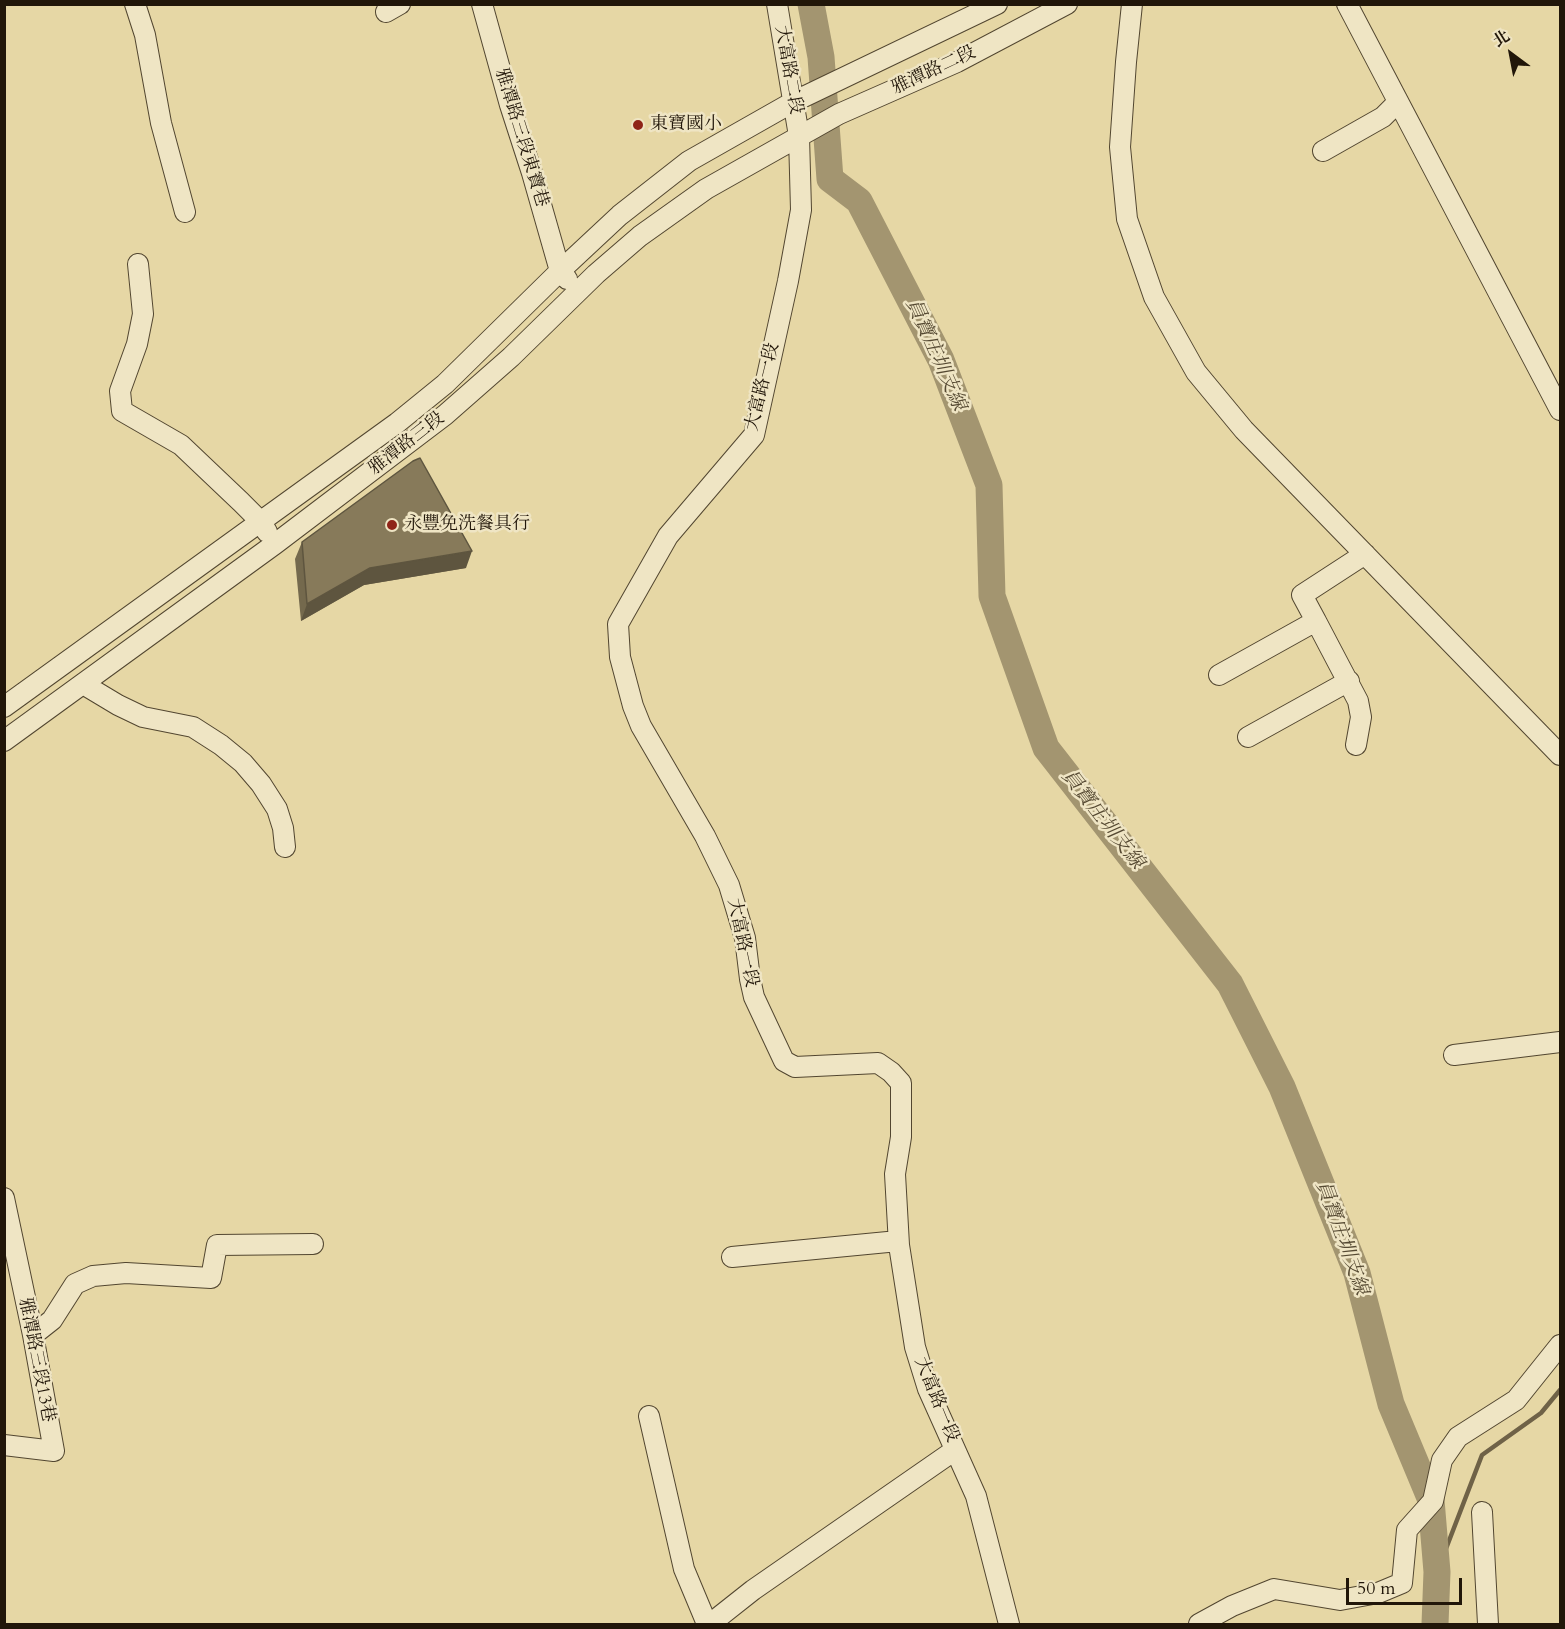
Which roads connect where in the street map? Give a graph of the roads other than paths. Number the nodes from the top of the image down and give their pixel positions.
1 (135, 4) edge
2 (482, 4) edge
3 (777, 4) edge
4 (997, 4) edge
5 (1067, 4) edge
6 (1132, 4) edge
7 (1347, 4) edge
8 (793, 102) junction
9 (1398, 102) junction
10 (799, 136) junction
11 (1323, 151) dead end
12 (689, 161) junction
13 (706, 189) junction
14 (185, 212) dead end
15 (138, 264) dead end
16 (560, 271) junction
17 (577, 292) junction
18 (1560, 410) edge
19 (261, 522) junction
20 (275, 544) junction
21 (1365, 554) junction
22 (1316, 621) junction
23 (1219, 675) dead end
24 (1348, 681) junction
25 (83, 684) junction
26 (4, 707) edge
27 (1248, 737) dead end
28 (4, 741) edge
29 (1356, 745) dead end
30 (1560, 755) edge
31 (285, 847) dead end
32 (1560, 1042) edge
33 (1454, 1055) dead end
34 (4, 1198) edge
35 (898, 1241) junction
36 (313, 1244) dead end
37 (732, 1257) dead end
38 (33, 1335) junction
39 (1560, 1345) edge
40 (649, 1416) dead end
41 (4, 1445) edge
42 (955, 1450) junction
43 (1482, 1512) dead end
44 (709, 1624) edge
45 (1009, 1624) edge
46 (1199, 1624) edge
47 (1488, 1624) edge

1 - 14 street
2 - 16 street, 雅潭路三段東寶巷
3 - 8 street, 大富路二段
4 - 8 street, 雅潭路二段
5 - 10 street, 雅潭路二段
6 - 21 street
7 - 9 street
8 - 10 street, 大富路二段
8 - 12 street, 雅潭路三段
9 - 11 street
9 - 18 street
10 - 13 street, 雅潭路三段
10 - 35 street, 大富路一段
12 - 13 street
12 - 16 street, 雅潭路三段
13 - 17 street, 雅潭路三段
15 - 19 street
16 - 17 street
16 - 19 street, 雅潭路三段
17 - 20 street, 雅潭路三段
19 - 20 street
19 - 26 street, 雅潭路三段
20 - 25 street, 雅潭路三段
21 - 22 street
21 - 30 street
22 - 23 street
22 - 24 street
24 - 27 street
24 - 29 street
25 - 28 street, 雅潭路三段
25 - 31 street
32 - 33 street
34 - 38 street, 雅潭路三段13巷
35 - 37 street
35 - 42 street, 大富路一段
36 - 38 street
38 - 41 street, 雅潭路三段13巷
39 - 46 street
40 - 44 street
42 - 44 street
42 - 45 street, 大富路一段
43 - 47 street

